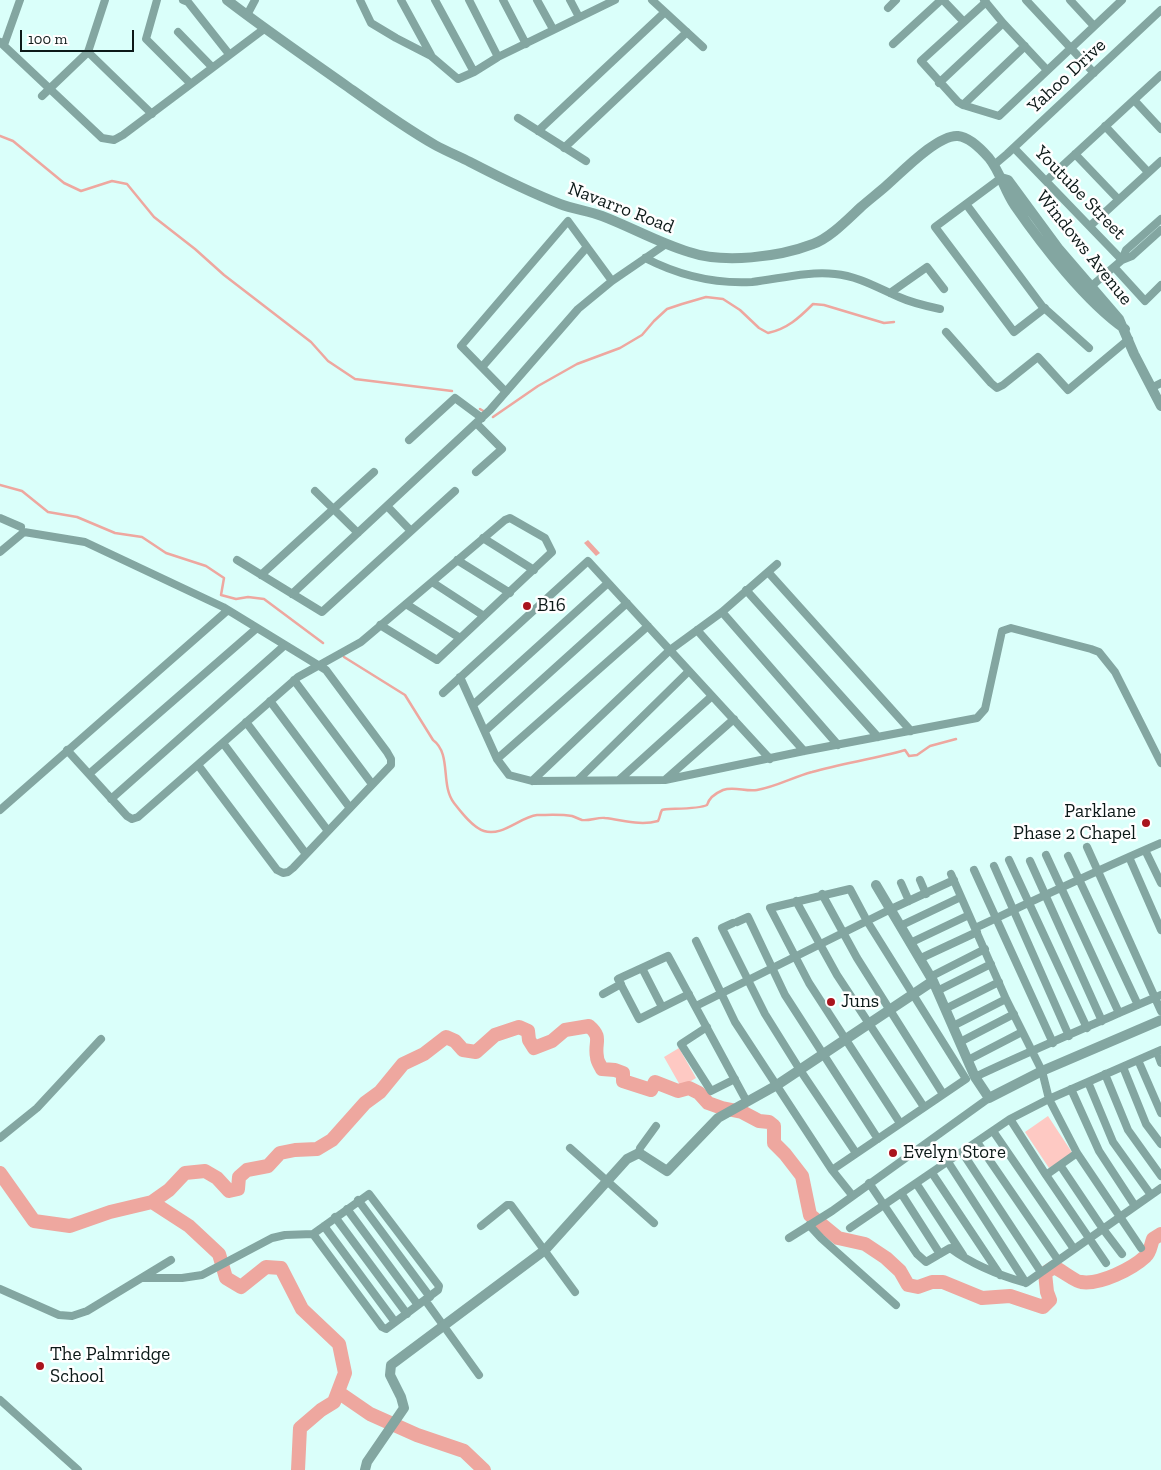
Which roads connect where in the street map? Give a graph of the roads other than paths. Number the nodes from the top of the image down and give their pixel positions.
1 (20, 0) edge
2 (105, 0) edge
3 (157, 0) edge
4 (183, 0) edge
5 (227, 0) edge
6 (255, 0) edge
7 (360, 0) edge
8 (401, 0) edge
9 (435, 0) edge
10 (469, 0) edge
11 (503, 0) edge
12 (537, 0) edge
13 (570, 0) edge
14 (652, 0) edge
15 (896, 0) edge
16 (942, 0) edge
17 (1026, 0) edge
18 (1070, 0) edge
19 (611, 1) edge
20 (985, 1) edge
21 (1116, 2) edge
22 (888, 8) dead end
23 (1161, 10) edge
24 (665, 12) junction
25 (247, 15) junction
26 (579, 17) junction
27 (964, 22) junction
28 (1003, 23) junction
29 (1094, 26) junction
30 (264, 29) junction
31 (553, 30) junction
32 (178, 32) dead end
33 (688, 32) junction
34 (2, 43) edge
35 (526, 44) junction
36 (893, 44) dead end
37 (1025, 46) junction
38 (703, 47) dead end
39 (1071, 48) junction
40 (88, 52) junction
41 (230, 54) junction
42 (431, 56) junction
43 (498, 57) junction
44 (212, 68) junction
45 (1048, 70) junction
46 (474, 72) junction
47 (1094, 73) junction
48 (1161, 75) edge
49 (939, 83) junction
50 (191, 84) junction
51 (50, 89) junction
52 (42, 96) dead end
53 (1134, 100) junction
54 (963, 105) junction
55 (152, 114) junction
56 (518, 118) dead end
57 (1105, 126) junction
58 (1161, 129) edge
59 (538, 131) junction
60 (564, 148) junction
61 (1014, 148) junction
62 (1076, 154) junction
63 (586, 161) dead end
64 (1161, 161) edge
65 (994, 165) junction
66 (1148, 172) junction
67 (1001, 178) junction
68 (1046, 181) junction
69 (1118, 199) junction
70 (966, 204) junction
71 (1161, 218) edge
72 (1090, 226) junction
73 (1161, 230) edge
74 (666, 244) junction
75 (587, 246) junction
76 (645, 258) junction
77 (1122, 260) junction
78 (1114, 267) junction
79 (612, 280) junction
80 (1161, 285) edge
81 (944, 289) dead end
82 (1088, 290) junction
83 (890, 293) junction
84 (1045, 308) junction
85 (940, 309) dead end
86 (946, 332) dead end
87 (1127, 334) junction
88 (1089, 348) dead end
89 (482, 367) junction
90 (1156, 386) edge
91 (506, 392) junction
92 (1161, 406) edge
93 (479, 420) junction
94 (409, 440) dead end
95 (374, 472) dead end
96 (476, 472) dead end
97 (315, 491) dead end
98 (455, 491) dead end
99 (387, 506) junction
100 (334, 509) junction
101 (0, 518) edge
102 (21, 527) dead end
103 (411, 531) junction
104 (358, 533) junction
105 (483, 538) junction
106 (0, 552) edge
107 (237, 560) dead end
108 (457, 560) junction
109 (777, 564) dead end
110 (534, 570) junction
111 (768, 572) junction
112 (261, 575) junction
113 (432, 582) junction
114 (608, 583) junction
115 (746, 590) junction
116 (510, 593) junction
117 (292, 594) junction
118 (627, 603) junction
119 (406, 604) junction
120 (228, 610) junction
121 (722, 612) junction
122 (484, 616) junction
123 (380, 626) junction
124 (648, 626) junction
125 (257, 628) junction
126 (697, 630) junction
127 (460, 638) junction
128 (285, 645) junction
129 (670, 650) junction
130 (319, 666) junction
131 (689, 671) junction
132 (460, 677) junction
133 (294, 680) junction
134 (443, 693) dead end
135 (712, 696) junction
136 (270, 701) junction
137 (472, 705) junction
138 (734, 719) junction
139 (246, 722) junction
140 (484, 731) junction
141 (911, 731) junction
142 (878, 737) junction
143 (222, 743) junction
144 (838, 745) junction
145 (67, 750) junction
146 (804, 751) junction
147 (497, 759) junction
148 (770, 759) junction
149 (1161, 764) edge
150 (198, 765) junction
151 (89, 774) junction
152 (578, 780) junction
153 (619, 780) junction
154 (665, 780) junction
155 (532, 781) junction
156 (372, 784) junction
157 (111, 798) junction
158 (350, 808) junction
159 (0, 810) edge
160 (328, 831) junction
161 (1161, 843) edge
162 (1087, 846) dead end
163 (1145, 850) junction
164 (306, 854) junction
165 (1046, 855) dead end
166 (1068, 856) dead end
167 (1129, 857) junction
168 (1009, 860) dead end
169 (1030, 861) dead end
170 (994, 866) dead end
171 (974, 870) dead end
172 (1098, 870) junction
173 (920, 880) dead end
174 (1079, 881) junction
175 (901, 883) dead end
176 (1161, 883) edge
177 (876, 885) dead end
178 (1062, 888) junction
179 (822, 894) junction
180 (926, 894) junction
181 (1046, 895) junction
182 (962, 897) junction
183 (796, 901) junction
184 (909, 901) junction
185 (1029, 902) junction
186 (1013, 909) junction
187 (889, 910) junction
188 (969, 915) junction
189 (996, 918) junction
190 (868, 921) junction
191 (900, 926) junction
192 (976, 930) junction
193 (1161, 930) edge
194 (844, 932) junction
195 (696, 941) dead end
196 (910, 943) junction
197 (820, 944) junction
198 (985, 949) junction
199 (796, 956) junction
200 (919, 959) junction
201 (991, 964) junction
202 (642, 968) junction
203 (772, 969) junction
204 (748, 980) junction
205 (999, 982) junction
206 (934, 983) junction
207 (621, 984) junction
208 (603, 994) dead end
209 (689, 994) junction
210 (721, 994) junction
211 (913, 994) junction
212 (1158, 996) edge
213 (1006, 999) junction
214 (1138, 1005) junction
215 (696, 1006) junction
216 (662, 1007) junction
217 (945, 1008) junction
218 (891, 1010) junction
219 (1161, 1011) edge
220 (1120, 1013) junction
221 (1014, 1014) junction
222 (1161, 1020) edge
223 (1102, 1021) junction
224 (869, 1024) junction
225 (953, 1026) junction
226 (707, 1027) junction
227 (1087, 1028) junction
228 (1022, 1032) junction
229 (1069, 1036) junction
230 (101, 1039) dead end
231 (846, 1039) junction
232 (960, 1042) junction
233 (1053, 1043) junction
234 (1032, 1050) junction
235 (1159, 1051) edge
236 (824, 1054) junction
237 (968, 1060) junction
238 (1138, 1060) junction
239 (1161, 1063) edge
240 (1123, 1067) junction
241 (800, 1070) junction
242 (1042, 1071) junction
243 (1105, 1074) junction
244 (975, 1077) junction
245 (735, 1079) junction
246 (1088, 1082) junction
247 (777, 1085) junction
248 (1071, 1089) junction
249 (944, 1094) junction
250 (989, 1098) junction
251 (1049, 1099) junction
252 (743, 1104) junction
253 (924, 1108) junction
254 (1161, 1113) edge
255 (1010, 1120) junction
256 (900, 1123) junction
257 (656, 1126) dead end
258 (993, 1131) junction
259 (0, 1138) edge
260 (878, 1138) junction
261 (977, 1142) junction
262 (1161, 1144) edge
263 (570, 1148) dead end
264 (962, 1152) junction
265 (639, 1153) junction
266 (1077, 1153) junction
267 (856, 1154) junction
268 (948, 1162) junction
269 (1060, 1165) junction
270 (832, 1170) junction
271 (932, 1173) junction
272 (1046, 1175) junction
273 (1161, 1176) edge
274 (606, 1181) junction
275 (869, 1183) junction
276 (916, 1183) junction
277 (1161, 1188) edge
278 (902, 1193) junction
279 (852, 1195) junction
280 (1151, 1195) junction
281 (358, 1200) junction
282 (884, 1205) junction
283 (1135, 1206) junction
284 (347, 1209) junction
285 (1119, 1216) junction
286 (336, 1217) junction
287 (654, 1223) dead end
288 (809, 1225) junction
289 (324, 1226) junction
290 (481, 1226) dead end
291 (850, 1228) dead end
292 (1103, 1229) junction
293 (313, 1234) junction
294 (789, 1238) dead end
295 (1088, 1239) junction
296 (1141, 1248) dead end
297 (1074, 1249) junction
298 (545, 1250) junction
299 (940, 1254) junction
300 (1122, 1254) dead end
301 (171, 1260) dead end
302 (966, 1260) junction
303 (1058, 1260) junction
304 (991, 1261) junction
305 (1106, 1263) dead end
306 (985, 1268) junction
307 (1041, 1272) junction
308 (1001, 1276) junction
309 (142, 1278) junction
310 (1026, 1283) junction
311 (0, 1290) edge
312 (576, 1292) dead end
313 (424, 1301) junction
314 (896, 1305) dead end
315 (407, 1314) junction
316 (395, 1322) junction
317 (443, 1325) junction
318 (479, 1375) dead end
319 (0, 1400) edge
320 (78, 1470) edge
321 (364, 1470) edge

1 - 34 street
2 - 40 street
3 - 50 street
4 - 41 street
5 - 25 street, Navarro Road
6 - 25 street
7 - 42 street
8 - 42 street
9 - 46 street
10 - 43 street
11 - 35 street
12 - 31 street
13 - 26 street
14 - 24 street
15 - 22 street
16 - 27 street
16 - 36 street
17 - 39 street
18 - 29 street
19 - 26 street
20 - 27 street
20 - 28 street
21 - 29 street
23 - 47 street, Yahoo Drive
24 - 33 street
24 - 59 street
25 - 30 street, Navarro Road
26 - 31 street
27 - 49 street
28 - 37 street
28 - 49 street
29 - 39 street
30 - 41 street
30 - 74 street, Navarro Road
31 - 35 street
32 - 44 street
33 - 38 street
33 - 60 street
34 - 51 street
35 - 43 street
37 - 45 street
37 - 54 street
39 - 45 street
39 - 47 street
40 - 51 street
40 - 55 street
41 - 44 street
42 - 46 street
43 - 46 street
44 - 50 street
45 - 54 street
47 - 61 street, Yahoo Drive
48 - 53 street
49 - 54 street
50 - 55 street
51 - 52 street
51 - 55 street
53 - 57 street
53 - 58 street
56 - 59 street
57 - 62 street
57 - 66 street
59 - 60 street
60 - 63 street
61 - 65 street, Yahoo Drive
61 - 68 street, Youtube Street
62 - 68 street
62 - 69 street
64 - 66 street
65 - 67 street, Navarro Road
65 - 74 street, Navarro Road
66 - 69 street
67 - 70 street
67 - 82 street, Windows Avenue
68 - 72 street, Youtube Street
69 - 72 street
70 - 84 street
70 - 84 street
71 - 77 street
72 - 77 street, Youtube Street
73 - 77 street
74 - 76 street
75 - 79 street
75 - 89 street
75 - 89 street
76 - 79 street
76 - 83 street
77 - 78 street
78 - 80 street
78 - 82 street
79 - 91 street
81 - 83 street
82 - 87 street, Windows Avenue
83 - 85 street
84 - 88 street
86 - 87 street
87 - 90 street
89 - 91 street
90 - 92 street
91 - 93 street
93 - 94 street
93 - 96 street
93 - 99 street
95 - 100 street
97 - 100 street
98 - 103 street
99 - 103 street
99 - 104 street
100 - 104 street
100 - 112 street
101 - 102 street
103 - 117 street
104 - 117 street
105 - 108 street
105 - 110 street
105 - 110 street
106 - 120 street
107 - 112 street
108 - 113 street
108 - 116 street
109 - 111 street
110 - 116 street
111 - 115 street
111 - 141 street
112 - 117 street
113 - 119 street
113 - 122 street
114 - 118 street
114 - 132 street
114 - 137 street
115 - 121 street
115 - 142 street
116 - 122 street
118 - 124 street
118 - 140 street
119 - 123 street
119 - 127 street
120 - 125 street
120 - 145 street
121 - 126 street
121 - 144 street
122 - 127 street
123 - 127 street
123 - 130 street
124 - 129 street
124 - 147 street
125 - 128 street
125 - 151 street
126 - 129 street
126 - 146 street
128 - 130 street
128 - 157 street
129 - 131 street
129 - 155 street
130 - 133 street
130 - 156 street
131 - 135 street
131 - 152 street
132 - 134 street
132 - 137 street
133 - 136 street
133 - 156 street
135 - 138 street
135 - 153 street
136 - 139 street
136 - 158 street
137 - 140 street
138 - 148 street
138 - 154 street
139 - 143 street
139 - 160 street
140 - 147 street
141 - 142 street
141 - 149 street
142 - 144 street
143 - 150 street
143 - 164 street
144 - 146 street
145 - 151 street
145 - 159 street
146 - 148 street
147 - 155 street
148 - 154 street
150 - 157 street
150 - 164 street
151 - 157 street
152 - 153 street
152 - 155 street
153 - 154 street
156 - 158 street
158 - 160 street
160 - 164 street
161 - 163 street
162 - 172 street
163 - 167 street
163 - 176 street
165 - 178 street
166 - 174 street
167 - 172 street
167 - 193 street
168 - 185 street
169 - 181 street
170 - 186 street
171 - 189 street
172 - 174 street
172 - 212 street
173 - 180 street
174 - 178 street
174 - 214 street
175 - 184 street
177 - 187 street
178 - 181 street
178 - 220 street
179 - 183 street
179 - 190 street
179 - 194 street
180 - 182 street
180 - 184 street
181 - 185 street
181 - 223 street
182 - 188 street
182 - 191 street
183 - 197 street
183 - 199 street
184 - 187 street
185 - 186 street
185 - 227 street
186 - 189 street
186 - 229 street
187 - 190 street
187 - 191 street
188 - 192 street
188 - 196 street
189 - 192 street
189 - 233 street
190 - 194 street
190 - 211 street
191 - 196 street
192 - 198 street
192 - 200 street
194 - 197 street
194 - 218 street
195 - 210 street
196 - 200 street
197 - 199 street
197 - 224 street
198 - 201 street
198 - 206 street
199 - 203 street
199 - 231 street
200 - 206 street
201 - 205 street
201 - 206 street
202 - 207 street
202 - 209 street
202 - 216 street
203 - 204 street
203 - 204 street
203 - 236 street
204 - 210 street
204 - 241 street
205 - 213 street
205 - 217 street
206 - 211 street
206 - 217 street
207 - 208 street
207 - 216 street
209 - 215 street
209 - 216 street
210 - 215 street
210 - 247 street
211 - 218 street
211 - 249 street
212 - 214 street
212 - 219 street
213 - 221 street
213 - 225 street
214 - 220 street
215 - 226 street
217 - 225 street
218 - 224 street
218 - 249 street
220 - 223 street
221 - 228 street
221 - 232 street
222 - 242 street
223 - 227 street
224 - 231 street
224 - 253 street
225 - 232 street
226 - 245 street
226 - 245 street
227 - 229 street
228 - 234 street
228 - 237 street
229 - 233 street
230 - 259 street
231 - 236 street
231 - 256 street
232 - 237 street
233 - 234 street
234 - 242 street
234 - 244 street
235 - 238 street
235 - 239 street
236 - 241 street
236 - 260 street
237 - 244 street
238 - 240 street
238 - 254 street
240 - 243 street
240 - 262 street
241 - 247 street
241 - 267 street
242 - 250 street
242 - 251 street
243 - 246 street
243 - 273 street
244 - 250 street
245 - 252 street
246 - 248 street
246 - 280 street
247 - 252 street
247 - 270 street
248 - 251 street
248 - 283 street
249 - 253 street
250 - 275 street
251 - 255 street
251 - 266 street
252 - 265 street
253 - 256 street
255 - 258 street
255 - 272 street
256 - 260 street
257 - 265 street
258 - 261 street
258 - 297 street
260 - 267 street
261 - 264 street
261 - 303 street
263 - 274 street
264 - 268 street
264 - 307 street
265 - 274 street
266 - 269 street
266 - 285 street
267 - 270 street
268 - 271 street
268 - 310 street
269 - 272 street
269 - 292 street
270 - 279 street
271 - 276 street
271 - 304 street
272 - 295 street
274 - 287 street
274 - 298 street
275 - 279 street
275 - 282 street
276 - 278 street
276 - 302 street
277 - 280 street
278 - 282 street
278 - 299 street
279 - 288 street
280 - 283 street
281 - 284 street
281 - 313 street
281 - 313 street
282 - 291 street
282 - 299 street
283 - 285 street
284 - 286 street
284 - 313 street
285 - 292 street
285 - 296 street
286 - 289 street
286 - 315 street
288 - 294 street
288 - 314 street
289 - 293 street
289 - 316 street
290 - 298 street
292 - 295 street
292 - 300 street
293 - 309 street
293 - 316 street
295 - 297 street
295 - 305 street
297 - 303 street
298 - 312 street
298 - 317 street
299 - 302 street
301 - 309 street
302 - 306 street
303 - 307 street
304 - 306 street
304 - 308 street
306 - 308 street
307 - 310 street
308 - 310 street
309 - 311 street
313 - 315 street
313 - 317 street
315 - 316 street
317 - 318 street
317 - 321 street
319 - 320 street

